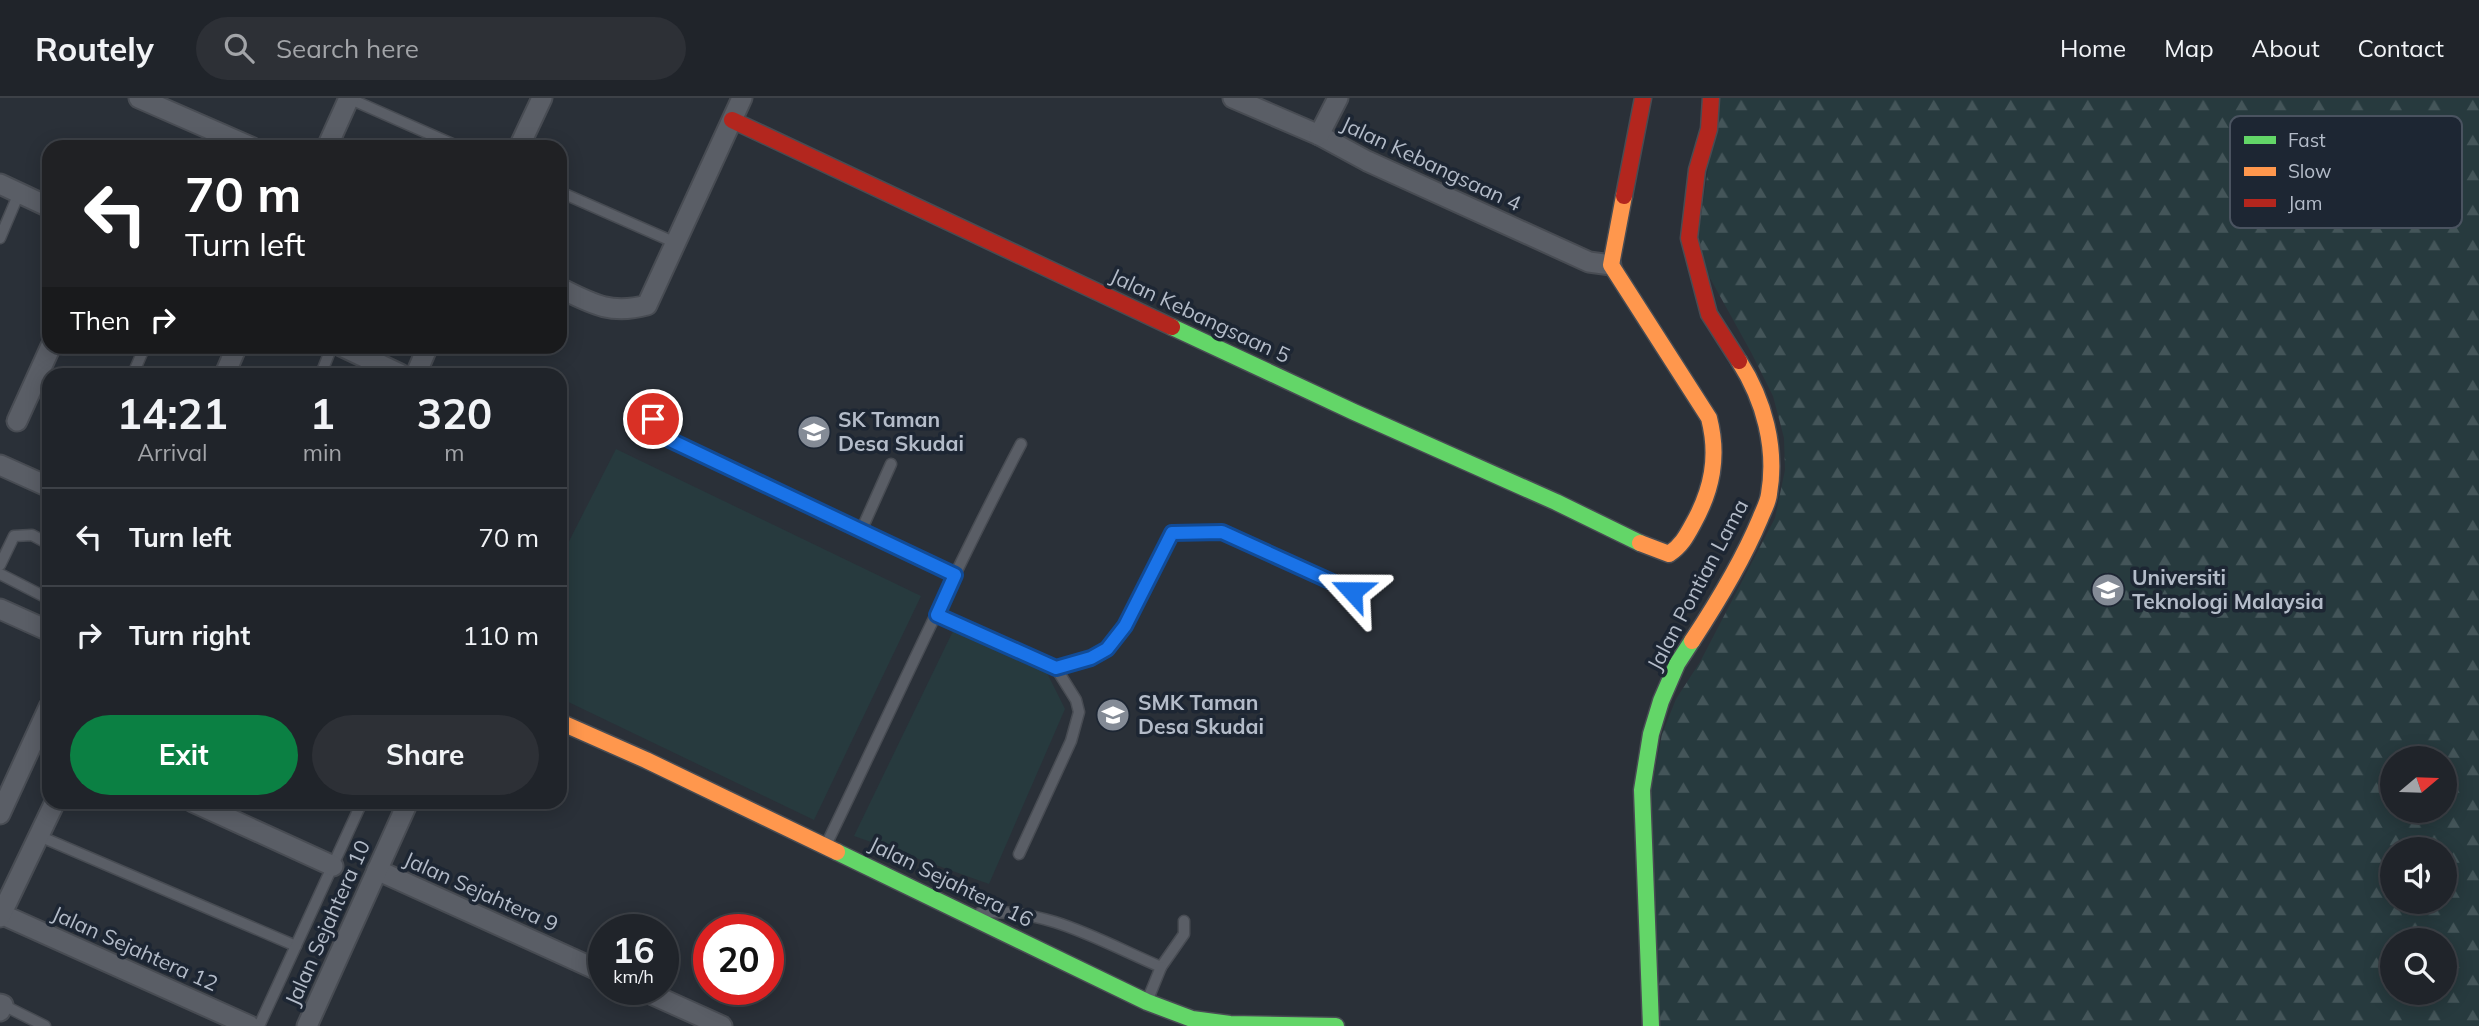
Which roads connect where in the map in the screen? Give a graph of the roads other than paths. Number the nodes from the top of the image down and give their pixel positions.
1 (349, 98) edge
2 (542, 98) edge
3 (742, 98) edge
4 (1233, 98) edge
5 (1338, 98) edge
6 (1643, 98) edge
7 (1711, 98) edge
8 (149, 100) edge
9 (732, 120) junction
10 (1319, 135) junction
11 (236, 140) edge
12 (330, 140) edge
13 (443, 140) edge
14 (522, 140) edge
15 (0, 184) edge
16 (19, 193) junction
17 (567, 195) edge
18 (42, 204) edge
19 (0, 238) edge
20 (676, 243) junction
21 (1611, 265) junction
22 (567, 291) edge
23 (47, 354) edge
24 (358, 354) edge
25 (387, 368) edge
26 (653, 419) dead end
27 (17, 421) dead end
28 (1021, 444) dead end
29 (891, 464) dead end
30 (0, 465) edge
31 (42, 484) edge
32 (861, 531) junction
33 (42, 540) edge
34 (0, 565) edge
35 (0, 574) edge
36 (955, 575) junction
37 (1352, 591) dead end
38 (42, 595) edge
39 (0, 609) edge
40 (937, 615) junction
41 (42, 628) edge
42 (1056, 668) junction
43 (42, 722) edge
44 (567, 725) edge
45 (52, 809) edge
46 (208, 809) edge
47 (359, 809) edge
48 (405, 809) edge
49 (0, 814) edge
50 (38, 836) junction
51 (826, 846) junction
52 (1019, 854) dead end
53 (333, 866) junction
54 (377, 870) junction
55 (1, 915) edge
56 (965, 915) junction
57 (1184, 921) dead end
58 (296, 946) junction
59 (588, 965) edge
60 (1161, 968) junction
61 (1147, 1002) junction
62 (675, 1005) edge
63 (1, 1007) edge
64 (1230, 1025) edge
65 (46, 1026) edge
66 (250, 1026) edge
67 (260, 1026) edge
68 (307, 1026) edge
69 (722, 1026) edge
70 (1336, 1026) edge
71 (1651, 1026) edge

1 - 12 street
1 - 13 lane
2 - 14 street
3 - 9 street
4 - 10 street, Jalan Kebangsaan 4
5 - 10 street
6 - 21 street
7 - 71 street, Jalan Pontian Lama
8 - 11 street
9 - 20 street
9 - 21 street, Jalan Kebangsaan 5
10 - 21 street, Jalan Kebangsaan 4
15 - 16 street
16 - 18 street
16 - 19 lane
17 - 20 lane
20 - 22 street
23 - 27 street
24 - 25 street
26 - 32 lane
28 - 36 lane
29 - 32 lane
30 - 31 street
32 - 36 lane
33 - 34 lane
35 - 38 lane
36 - 40 lane
37 - 42 lane
39 - 41 street
40 - 42 lane
40 - 51 lane
42 - 52 lane
43 - 49 street
44 - 51 street, Jalan Sejahtera 16
45 - 50 street
46 - 53 street
47 - 53 lane
48 - 54 street, Jalan Sejahtera 10
50 - 55 street
50 - 58 lane
51 - 56 street, Jalan Sejahtera 16
53 - 58 lane
54 - 59 street, Jalan Sejahtera 9
54 - 68 street, Jalan Sejahtera 10
55 - 66 street, Jalan Sejahtera 12
56 - 60 lane
56 - 61 street, Jalan Sejahtera 16
57 - 60 lane
58 - 67 lane
60 - 61 lane
61 - 64 street, Jalan Sejahtera 16
62 - 69 street
63 - 65 lane
64 - 70 street, Jalan Sejahtera 16

